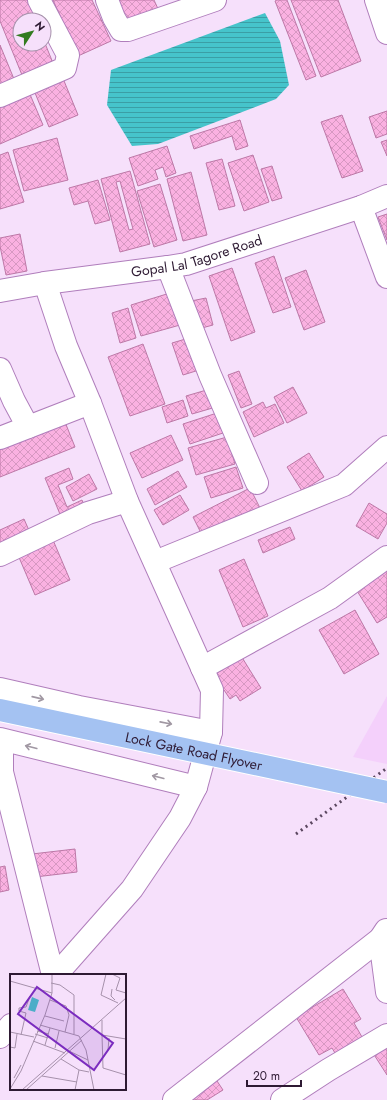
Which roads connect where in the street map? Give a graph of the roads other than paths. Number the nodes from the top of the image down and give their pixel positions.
1 (39, 0) edge
2 (107, 0) edge
3 (215, 0) edge
4 (376, 0) edge
5 (387, 33) edge
6 (0, 96) edge
7 (387, 196) edge
8 (361, 207) junction
9 (168, 267) junction
10 (387, 277) edge
11 (45, 283) junction
12 (0, 291) edge
13 (0, 369) edge
14 (90, 403) junction
15 (28, 428) junction
16 (0, 438) edge
17 (387, 447) edge
18 (257, 483) dead end
19 (127, 501) junction
20 (0, 555) edge
21 (387, 556) edge
22 (155, 562) junction
23 (202, 668) junction
24 (0, 690) edge
25 (0, 710) edge
26 (211, 732) junction
27 (1, 740) edge
28 (196, 787) junction
29 (387, 792) edge
30 (383, 934) edge
31 (53, 974) edge
32 (57, 974) edge
33 (387, 992) edge
34 (10, 1026) edge
35 (387, 1035) edge
36 (0, 1037) edge
37 (174, 1100) edge
38 (282, 1100) edge

1 - 6 street
2 - 3 street
4 - 5 street
7 - 8 street, Gopal Lal Tagore Road
8 - 9 street, Gopal Lal Tagore Road
8 - 10 street
9 - 11 street, Gopal Lal Tagore Road
9 - 18 street
11 - 12 street, Gopal Lal Tagore Road
11 - 14 street
13 - 15 street
14 - 15 street
14 - 19 street
15 - 16 street
17 - 22 street
19 - 20 street
19 - 22 street
21 - 23 street
22 - 23 street
23 - 26 street
24 -> 26 street
25 - 29 main road, Lock Gate Road Flyover, bridge
26 - 28 street
28 -> 27 street
27 - 31 street
28 - 32 street
30 - 33 street
30 - 37 street
34 - 36 street
35 - 38 street

